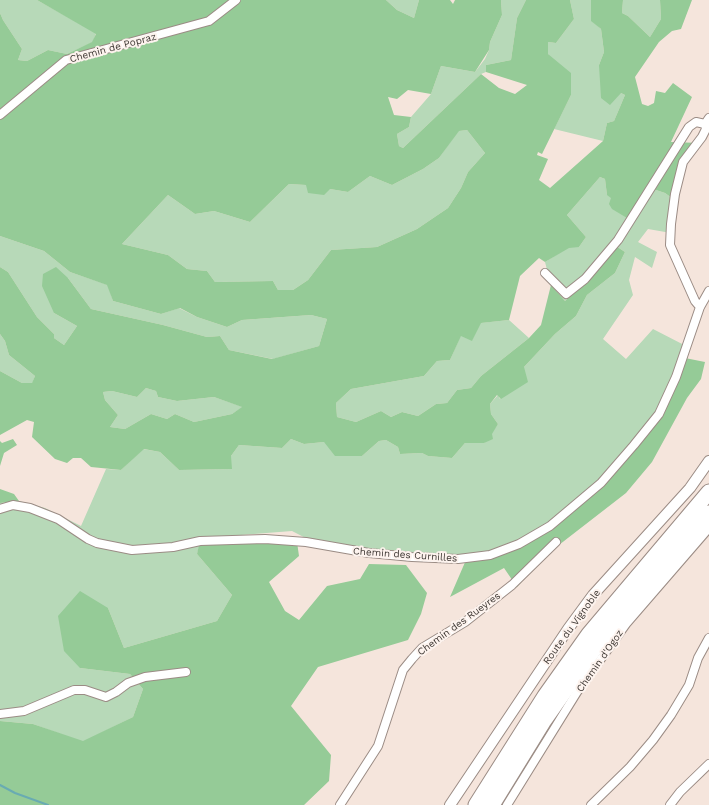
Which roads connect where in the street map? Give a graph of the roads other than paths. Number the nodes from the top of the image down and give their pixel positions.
1 (236, 0) edge
2 (0, 115) edge
3 (707, 121) edge
4 (545, 272) dead end
5 (709, 291) edge
6 (700, 307) junction
7 (709, 461) edge
8 (706, 502) edge
9 (0, 509) edge
10 (709, 528) edge
11 (556, 542) dead end
12 (709, 638) edge
13 (186, 672) dead end
14 (0, 714) edge
15 (709, 764) edge
16 (340, 805) edge
17 (450, 805) edge
18 (476, 805) edge
19 (492, 805) edge
20 (507, 805) edge
21 (590, 805) edge
22 (670, 805) edge

1 - 2 street, Chemin de Popraz
3 - 4 street
3 - 6 street
5 - 6 street, Chemin des Curnilles
6 - 9 street, Chemin des Curnilles
7 - 17 street, Route du Vignoble
8 - 18 highway
8 - 19 highway
10 - 20 street, Chemin d'Ogoz
11 - 16 street, Chemin des Rueyres
12 - 21 street
13 - 14 street
15 - 22 street

